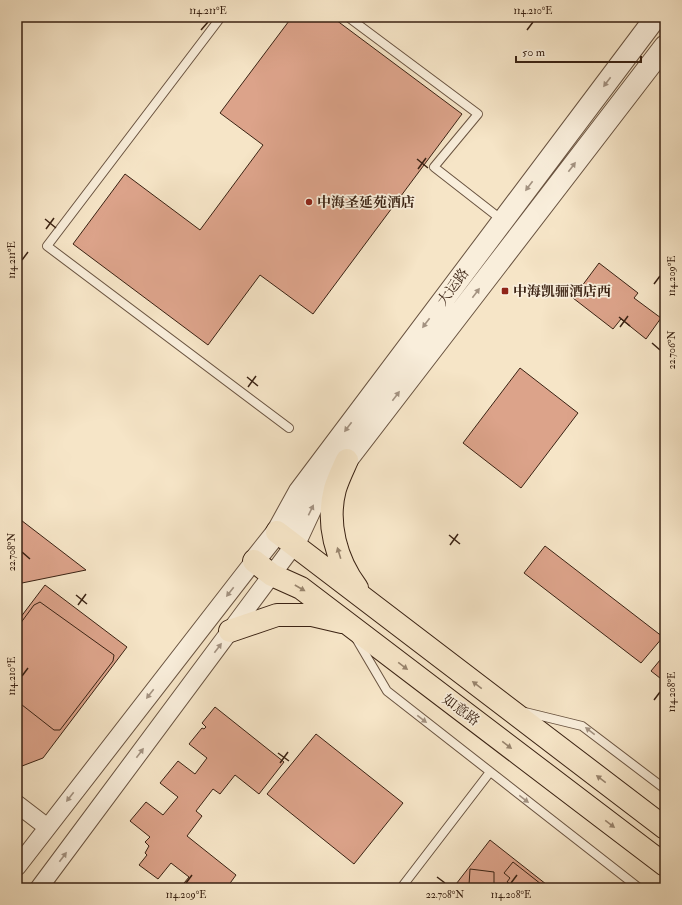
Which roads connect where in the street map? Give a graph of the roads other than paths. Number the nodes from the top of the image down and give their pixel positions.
1 (221, 17) edge
2 (348, 17) edge
3 (656, 17) edge
4 (665, 46) edge
5 (503, 221) junction
6 (289, 428) dead end
7 (347, 460) junction
8 (277, 532) junction
9 (294, 545) junction
10 (254, 561) junction
11 (272, 575) junction
12 (365, 599) junction
13 (348, 623) junction
14 (230, 631) junction
15 (508, 708) junction
16 (490, 772) junction
17 (665, 789) edge
18 (17, 804) edge
19 (47, 827) junction
20 (665, 828) edge
21 (665, 865) edge
22 (17, 867) edge
23 (39, 888) edge
24 (401, 888) edge
25 (639, 888) edge

1 - 6 lane
2 - 5 lane
3 -> 5 street, 大运路
7 -> 4 street, 大运路
5 -> 8 street, 大运路
9 -> 7 street, 大运路
12 -> 7 main road
8 - 9 main road
8 - 10 street, 大运路
9 - 11 street
9 - 12 main road
10 - 11 main road, 如意路
10 -> 19 street
11 -> 13 main road, 如意路
11 - 14 street
15 -> 12 main road
13 - 14 main road
13 -> 16 lane
13 -> 21 main road, 如意路
23 -> 14 street
17 -> 15 lane
20 -> 15 main road
16 - 24 lane
16 -> 25 lane
18 - 19 street
19 - 22 street

